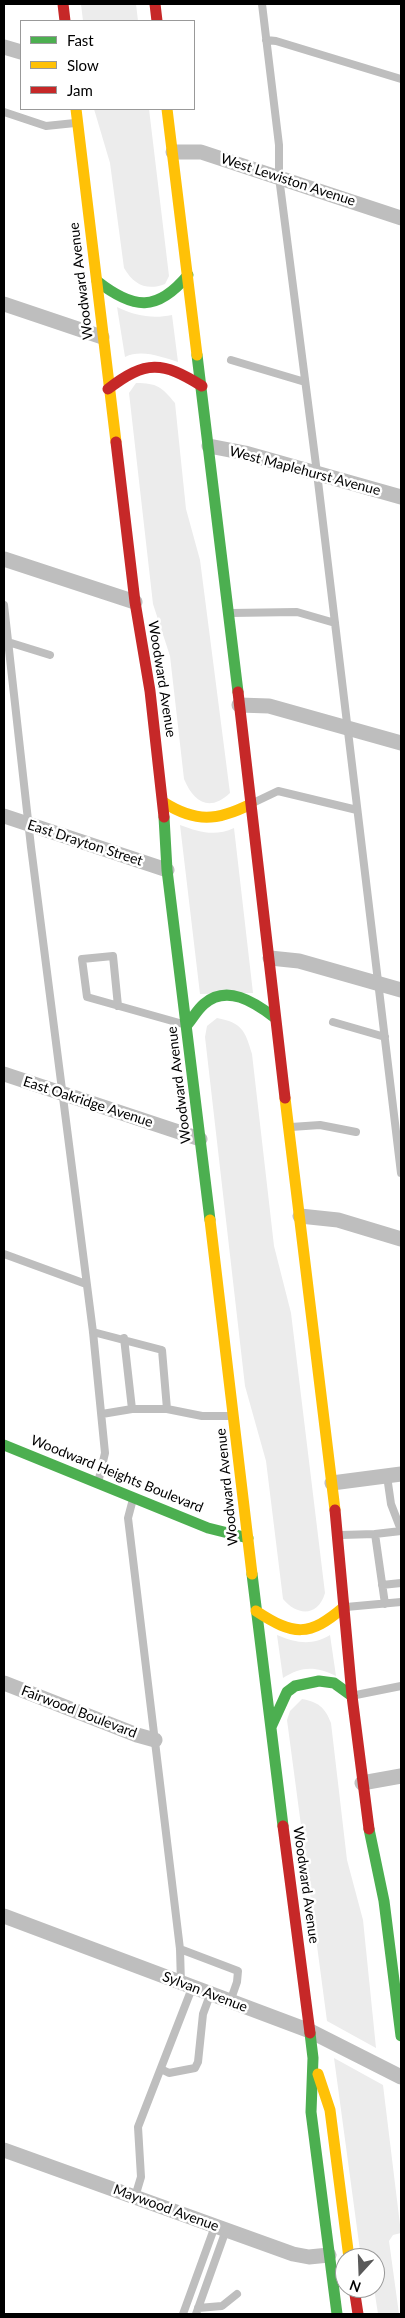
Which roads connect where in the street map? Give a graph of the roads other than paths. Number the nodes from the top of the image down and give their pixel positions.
1 (63, 4) edge
2 (155, 4) edge
3 (262, 4) edge
4 (65, 20) edge
5 (157, 20) edge
6 (266, 40) junction
7 (4, 47) edge
8 (20, 52) edge
9 (401, 79) edge
10 (76, 110) edge
11 (167, 110) edge
12 (4, 112) edge
13 (77, 122) junction
14 (173, 152) junction
15 (279, 177) junction
16 (401, 218) edge
17 (188, 275) junction
18 (97, 281) junction
19 (4, 304) edge
20 (102, 337) junction
21 (231, 360) dead end
22 (305, 382) junction
23 (202, 386) junction
24 (108, 389) junction
25 (209, 446) junction
26 (317, 473) junction
27 (401, 497) edge
28 (4, 559) edge
29 (134, 602) junction
30 (4, 605) edge
31 (228, 614) junction
32 (334, 622) junction
33 (8, 642) junction
34 (50, 655) dead end
35 (239, 705) junction
36 (348, 728) junction
37 (401, 743) edge
38 (163, 802) junction
39 (251, 804) junction
40 (358, 810) junction
41 (4, 816) edge
42 (29, 824) junction
43 (167, 870) junction
44 (270, 958) junction
45 (379, 984) junction
46 (401, 990) edge
47 (118, 1006) junction
48 (274, 1017) junction
49 (333, 1022) dead end
50 (187, 1025) junction
51 (385, 1037) junction
52 (4, 1074) edge
53 (64, 1094) junction
54 (288, 1127) junction
55 (356, 1132) dead end
56 (200, 1139) junction
57 (401, 1173) edge
58 (300, 1216) junction
59 (401, 1239) edge
60 (4, 1254) edge
61 (86, 1284) junction
62 (93, 1332) junction
63 (124, 1338) junction
64 (132, 1409) junction
65 (167, 1409) junction
66 (102, 1414) junction
67 (234, 1416) junction
68 (4, 1444) edge
69 (394, 1475) edge
70 (332, 1483) junction
71 (98, 1484) junction
72 (133, 1498) junction
73 (401, 1531) edge
74 (375, 1534) junction
75 (337, 1535) junction
76 (248, 1538) junction
77 (401, 1583) edge
78 (382, 1585) junction
79 (401, 1602) edge
80 (385, 1604) junction
81 (344, 1607) junction
82 (256, 1611) junction
83 (4, 1683) edge
84 (401, 1686) edge
85 (352, 1696) junction
86 (271, 1728) junction
87 (155, 1740) junction
88 (401, 1776) edge
89 (362, 1783) junction
90 (4, 1916) edge
91 (180, 1949) junction
92 (187, 1986) junction
93 (210, 1995) junction
94 (230, 2002) junction
95 (310, 2031) junction
96 (401, 2036) edge
97 (313, 2058) junction
98 (161, 2070) junction
99 (401, 2077) edge
100 (4, 2150) edge
101 (135, 2197) junction
102 (221, 2228) junction
103 (348, 2248) edge
104 (329, 2256) junction
105 (237, 2294) dead end
106 (356, 2298) edge
107 (197, 2311) edge
108 (183, 2314) edge
109 (337, 2314) edge
110 (358, 2314) edge

1 - 4 main road
2 - 5 main road
3 - 6 lane
6 - 9 lane
6 - 15 lane
7 - 8 street
10 - 13 main road, Woodward Avenue
11 - 14 main road
12 - 13 lane
13 - 18 main road, Woodward Avenue
14 - 15 street, West Lewiston Avenue
14 - 17 main road
15 - 16 street, West Lewiston Avenue
15 - 22 lane
17 - 18 main road
17 - 23 main road
18 - 20 main road, Woodward Avenue
19 - 20 street
20 - 24 main road, Woodward Avenue
21 - 22 lane
22 - 26 lane
23 - 24 main road
23 - 25 main road
24 - 29 main road, Woodward Avenue
25 - 26 street, West Maplehurst Avenue
25 - 31 main road
26 - 27 street, West Maplehurst Avenue
26 - 32 lane
28 - 29 street
29 - 38 main road, Woodward Avenue
30 - 33 lane
31 - 32 lane
31 - 35 main road
32 - 36 lane
33 - 34 lane
33 - 42 lane
35 - 36 street
35 - 39 main road
36 - 37 street
36 - 40 lane
38 - 39 main road
38 - 43 main road, Woodward Avenue
39 - 40 lane
39 - 44 main road
40 - 45 lane
41 - 42 street, East Drayton Street
42 - 43 street, East Drayton Street
42 - 53 lane
43 - 50 main road, Woodward Avenue
44 - 45 street
44 - 48 main road
45 - 46 street
45 - 51 lane
47 - 47 lane
47 - 50 lane
48 - 50 main road
48 - 54 main road
49 - 51 lane
50 - 56 main road, Woodward Avenue
51 - 57 lane
52 - 53 street, East Oakridge Avenue
53 - 56 street, East Oakridge Avenue
53 - 61 lane
54 - 55 lane
54 - 58 main road
56 - 67 main road, Woodward Avenue
58 - 59 street
58 - 70 main road
60 - 61 lane
61 - 62 lane
62 - 63 lane
62 - 66 lane
63 - 64 lane
63 - 65 lane
64 - 65 lane
64 - 66 lane
65 - 67 lane
66 - 71 lane
67 - 76 main road, Woodward Avenue
68 - 71 main road, Woodward Heights Boulevard
69 - 70 street
69 - 73 lane
70 - 75 main road
71 - 72 main road, Woodward Heights Boulevard
72 - 76 main road, Woodward Heights Boulevard
72 - 87 lane
73 - 74 lane
74 - 75 lane
74 - 78 lane
75 - 81 main road
76 - 82 main road, Woodward Avenue
77 - 78 lane
78 - 80 lane
79 - 80 lane
80 - 81 lane
81 - 82 main road
81 - 85 main road
82 - 86 main road, Woodward Avenue
83 - 87 street, Fairwood Boulevard
84 - 85 lane
85 - 86 main road
85 - 89 main road
86 - 95 main road, Woodward Avenue
87 - 91 lane
88 - 89 street
89 - 96 main road
90 - 92 street, Sylvan Avenue
91 - 92 lane
91 - 94 lane
92 - 93 street, Sylvan Avenue
92 - 98 lane
93 - 94 street, Sylvan Avenue
93 - 98 lane
94 - 95 street, Sylvan Avenue
95 - 97 main road, Woodward Avenue
95 - 99 street, Sylvan Avenue
97 - 103 main road, Woodward Avenue
97 - 104 main road, Woodward Avenue
98 - 101 lane
100 - 101 street, Maywood Avenue
101 - 102 street, Maywood Avenue
102 - 104 street, Maywood Avenue
102 - 107 lane
102 - 108 lane
104 - 109 main road, Woodward Avenue
105 - 107 lane
106 - 110 main road

